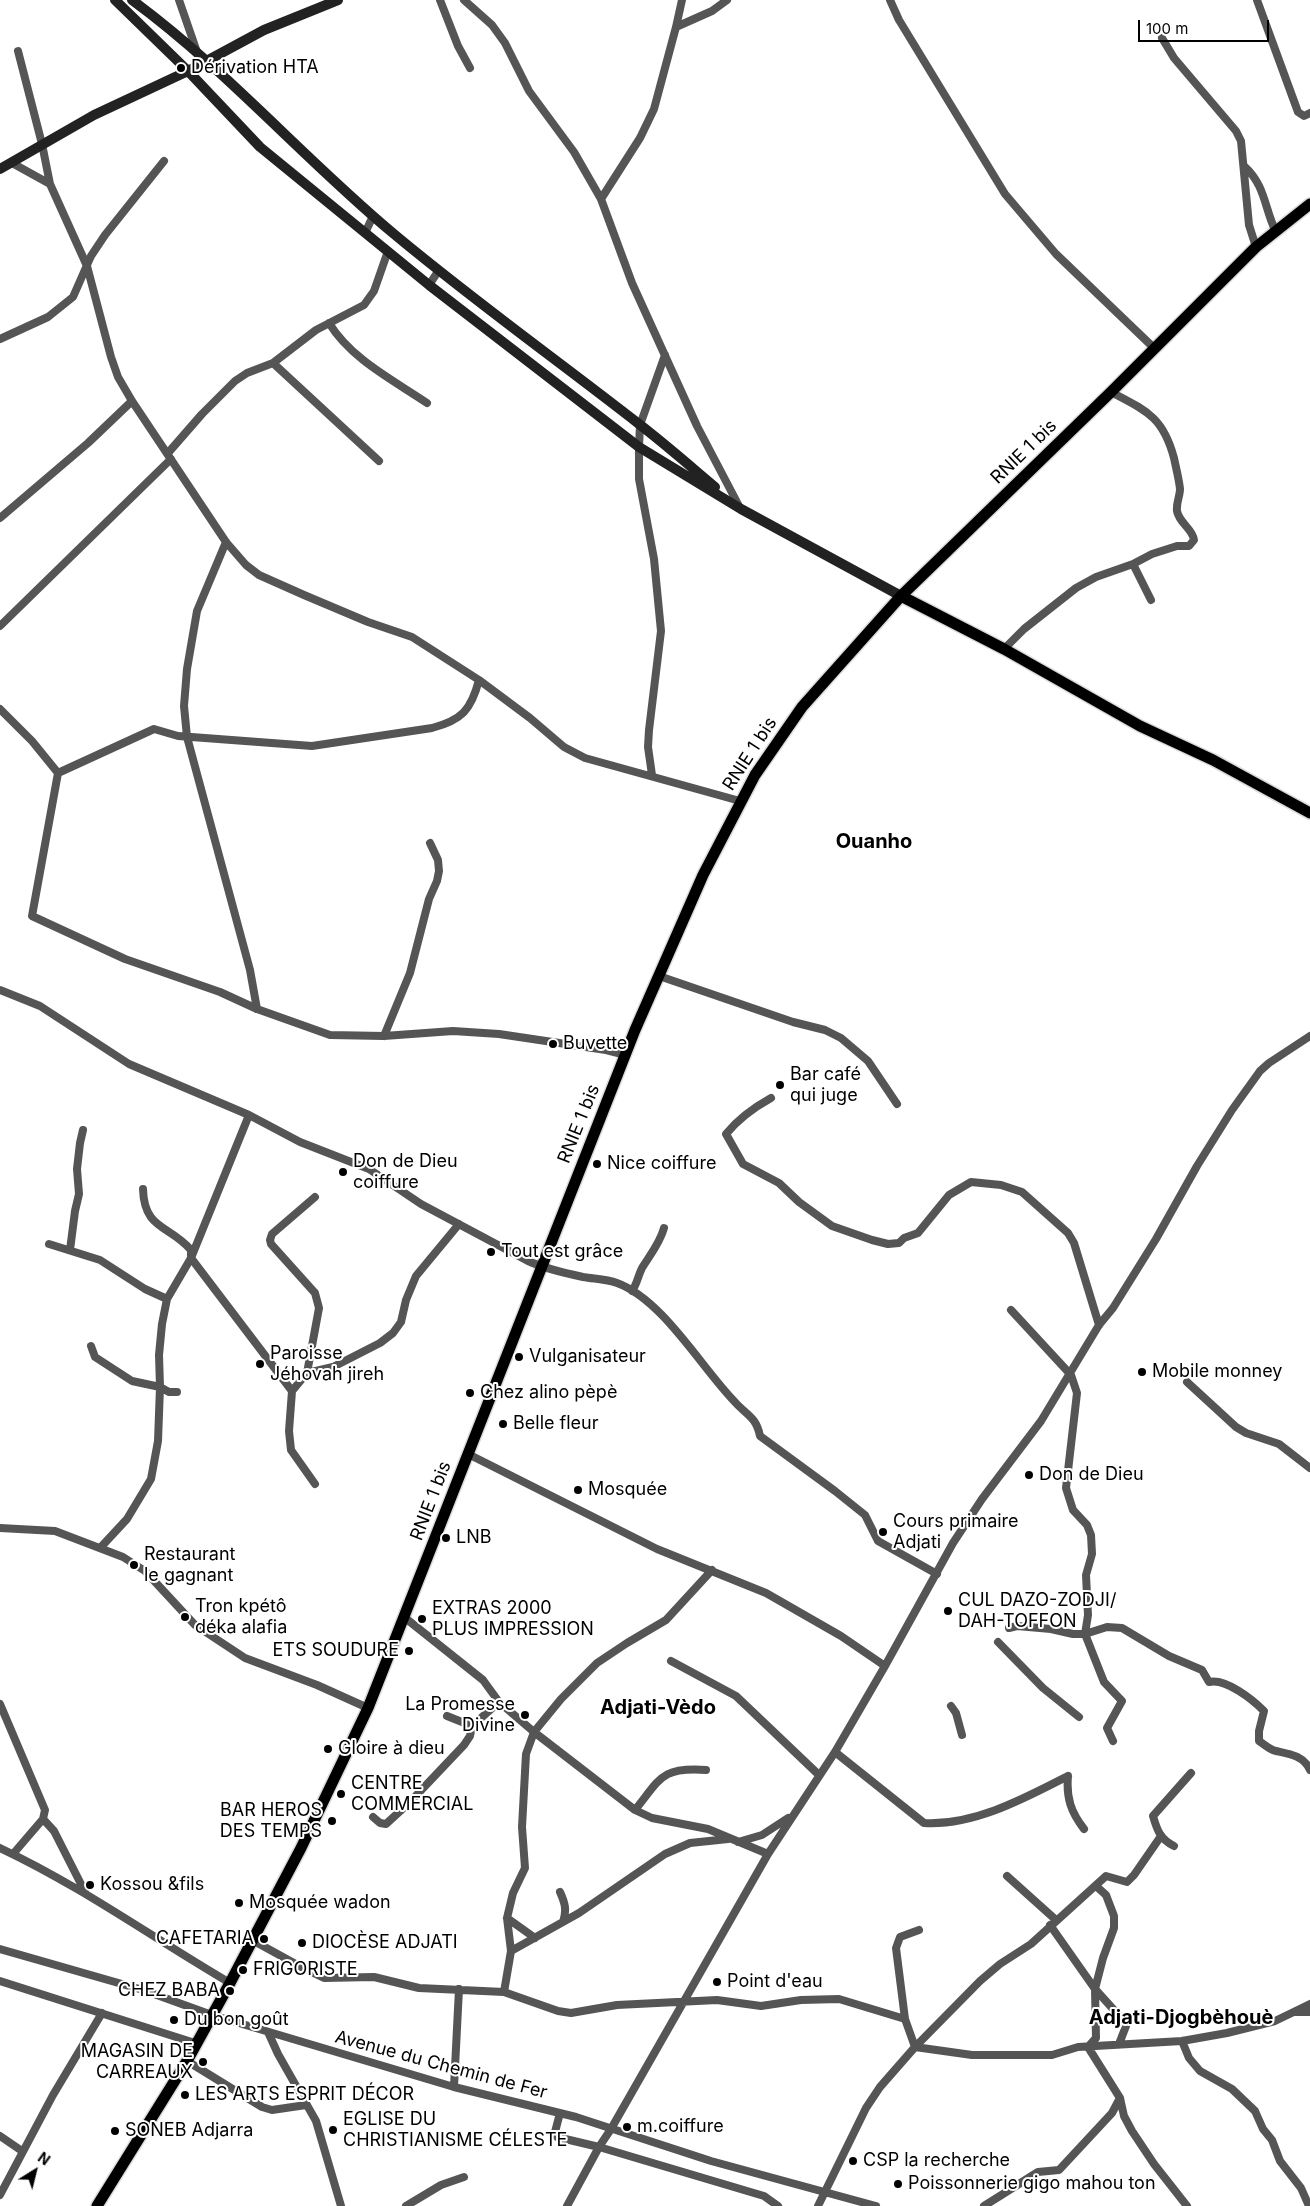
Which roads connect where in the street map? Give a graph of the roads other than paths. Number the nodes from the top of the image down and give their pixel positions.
1 (115, 0) edge
2 (132, 0) edge
3 (179, 0) edge
4 (338, 0) edge
5 (440, 0) edge
6 (464, 0) edge
7 (682, 0) edge
8 (727, 0) edge
9 (890, 0) edge
10 (1257, 0) edge
11 (676, 27) junction
12 (1162, 38) dead end
13 (18, 52) dead end
14 (197, 52) junction
15 (205, 61) junction
16 (470, 68) dead end
17 (188, 71) junction
18 (1310, 113) edge
19 (42, 144) junction
20 (164, 161) dead end
21 (12, 163) junction
22 (1244, 166) junction
23 (0, 169) edge
24 (50, 184) junction
25 (600, 199) junction
26 (1310, 204) edge
27 (373, 216) junction
28 (1275, 230) junction
29 (366, 233) junction
30 (1256, 247) junction
31 (388, 251) junction
32 (87, 266) junction
33 (438, 270) junction
34 (429, 285) junction
35 (329, 323) junction
36 (0, 339) edge
37 (1154, 348) junction
38 (665, 355) junction
39 (273, 363) junction
40 (1111, 392) junction
41 (132, 401) junction
42 (427, 403) dead end
43 (640, 425) junction
44 (639, 447) junction
45 (170, 456) junction
46 (379, 461) dead end
47 (741, 509) junction
48 (0, 518) edge
49 (226, 542) junction
50 (1133, 564) junction
51 (901, 596) junction
52 (1151, 600) dead end
53 (0, 626) edge
54 (1004, 649) junction
55 (479, 680) junction
56 (0, 709) edge
57 (187, 737) junction
58 (58, 773) junction
59 (652, 775) junction
60 (740, 801) junction
61 (1310, 813) edge
62 (430, 843) dead end
63 (659, 976) junction
64 (0, 990) edge
65 (257, 1010) junction
66 (384, 1036) junction
67 (1310, 1036) edge
68 (626, 1055) junction
69 (771, 1098) dead end
70 (897, 1104) dead end
71 (249, 1115) junction
72 (83, 1130) dead end
73 (143, 1189) dead end
74 (315, 1198) dead end
75 (459, 1224) junction
76 (664, 1228) dead end
77 (49, 1244) dead end
78 (70, 1250) junction
79 (191, 1258) junction
80 (541, 1267) junction
81 (632, 1291) junction
82 (167, 1299) junction
83 (1011, 1310) dead end
84 (1099, 1325) junction
85 (91, 1346) dead end
86 (307, 1373) junction
87 (1071, 1375) junction
88 (1188, 1382) dead end
89 (160, 1387) junction
90 (292, 1391) junction
91 (178, 1392) dead end
92 (468, 1454) junction
93 (1310, 1468) edge
94 (315, 1484) dead end
95 (0, 1528) edge
96 (101, 1547) junction
97 (712, 1570) junction
98 (937, 1574) junction
99 (404, 1617) junction
100 (1009, 1628) dead end
101 (1085, 1634) junction
102 (998, 1642) dead end
103 (671, 1661) dead end
104 (885, 1666) junction
105 (499, 1702) junction
106 (0, 1704) edge
107 (951, 1706) dead end
108 (368, 1708) junction
109 (447, 1716) dead end
110 (1079, 1717) dead end
111 (472, 1726) junction
112 (534, 1732) junction
113 (962, 1735) dead end
114 (1113, 1741) dead end
115 (834, 1752) junction
116 (706, 1770) dead end
117 (1310, 1770) edge
118 (1191, 1772) dead end
119 (819, 1775) junction
120 (798, 1807) junction
121 (635, 1810) junction
122 (372, 1817) dead end
123 (43, 1819) junction
124 (1084, 1828) dead end
125 (1161, 1836) junction
126 (734, 1840) junction
127 (1174, 1846) dead end
128 (0, 1848) edge
129 (13, 1854) junction
130 (768, 1854) junction
131 (1007, 1876) dead end
132 (1096, 1886) junction
133 (560, 1892) dead end
134 (86, 1893) junction
135 (507, 1918) junction
136 (563, 1922) junction
137 (1053, 1922) junction
138 (919, 1930) dead end
139 (535, 1938) junction
140 (252, 1940) junction
141 (0, 1949) edge
142 (511, 1951) junction
143 (0, 1981) edge
144 (230, 1983) junction
145 (459, 1989) junction
146 (1095, 1989) junction
147 (504, 1992) junction
148 (684, 2003) junction
149 (1310, 2004) edge
150 (1294, 2012) junction
151 (1310, 2012) edge
152 (102, 2013) junction
153 (212, 2015) junction
154 (905, 2019) junction
155 (268, 2032) junction
156 (1182, 2042) junction
157 (195, 2043) junction
158 (1119, 2044) junction
159 (915, 2047) junction
160 (1088, 2047) junction
161 (187, 2061) junction
162 (454, 2087) junction
163 (1120, 2098) junction
164 (306, 2105) junction
165 (560, 2113) junction
166 (611, 2130) junction
167 (0, 2136) edge
168 (599, 2147) junction
169 (22, 2151) junction
170 (464, 2177) dead end
171 (827, 2192) junction
172 (0, 2195) edge
173 (97, 2206) edge
174 (341, 2206) edge
175 (406, 2206) edge
176 (567, 2206) edge
177 (778, 2206) edge
178 (818, 2206) edge
179 (876, 2206) edge
180 (984, 2206) edge
181 (1188, 2206) edge
182 (1309, 2206) edge

1 - 17 main road
2 - 14 main road
3 - 14 street
4 - 15 main road
5 - 16 street
6 - 25 street
7 - 11 street
8 - 11 street
9 - 37 street
10 - 18 street
11 - 25 street
12 - 22 street
13 - 19 street
14 - 15 main road
15 - 17 main road
15 - 27 main road
17 - 19 main road
17 - 29 main road
19 - 21 main road
19 - 24 street
20 - 32 street
21 - 23 main road
21 - 24 street
22 - 28 street
22 - 30 street
24 - 32 street
25 - 38 street
26 - 28 main road, RNIE 1 bis
27 - 29 street
27 - 33 main road
28 - 30 main road, RNIE 1 bis
29 - 31 main road
30 - 37 main road, RNIE 1 bis
31 - 34 main road
31 - 35 street
32 - 36 street
32 - 41 street
33 - 34 street
33 - 43 main road
34 - 44 main road
35 - 39 street
35 - 42 street
37 - 40 main road, RNIE 1 bis
38 - 43 street
38 - 47 street
39 - 45 street
39 - 46 street
40 - 50 street
40 - 51 main road, RNIE 1 bis
41 - 45 street
41 - 48 street
43 - 44 street
43 - 47 main road
44 - 47 main road
44 - 59 street
45 - 49 street
45 - 53 street
47 - 51 main road
49 - 55 street
49 - 57 street
50 - 52 street
50 - 54 street
51 - 54 main road
51 - 60 main road, RNIE 1 bis
54 - 61 main road
55 - 57 street
55 - 59 street
56 - 58 street
57 - 58 street
57 - 65 street
58 - 65 street
59 - 60 street
60 - 63 main road, RNIE 1 bis
62 - 66 street
63 - 68 main road, RNIE 1 bis
63 - 70 street
64 - 71 street
65 - 66 street
66 - 68 street
67 - 84 street
68 - 80 main road, RNIE 1 bis
69 - 84 street
71 - 75 street
71 - 79 street
72 - 78 street
73 - 79 street
74 - 86 street
75 - 80 street
75 - 86 street
76 - 81 street
77 - 78 street
78 - 82 street
79 - 82 street
79 - 90 street
80 - 81 street
80 - 92 main road, RNIE 1 bis
81 - 98 street
82 - 89 street
83 - 87 street
84 - 87 street
85 - 89 street
86 - 90 street
87 - 98 street
87 - 101 street
88 - 93 street
89 - 91 street
89 - 96 street
90 - 94 street
92 - 97 street
92 - 99 main road, RNIE 1 bis
95 - 96 street
96 - 108 street
97 - 104 street
97 - 112 street
98 - 104 street
99 - 105 street
99 - 108 main road, RNIE 1 bis
100 - 101 street
101 - 114 street
101 - 117 street
102 - 110 street
103 - 119 street
104 - 115 street
105 - 111 street
105 - 112 street
106 - 123 street
107 - 113 street
108 - 140 main road, RNIE 1 bis
109 - 111 street
111 - 122 street
112 - 121 street
112 - 135 street
115 - 119 street
115 - 124 street
116 - 121 street
118 - 125 street
119 - 120 street
120 - 126 street
120 - 130 street
121 - 126 street
123 - 129 street
123 - 134 street
125 - 127 street
125 - 132 street
126 - 130 street
126 - 136 street
128 - 129 street
129 - 134 street
130 - 148 street
131 - 137 street
132 - 137 street
132 - 146 street
133 - 136 street
134 - 144 street
135 - 139 street
135 - 142 street
136 - 139 street
137 - 146 street
137 - 159 street
138 - 154 street
139 - 142 street
140 - 144 main road, RNIE 1 bis
140 - 145 street
141 - 153 street, Avenue du Chemin de Fer
142 - 147 street
143 - 152 street
144 - 153 main road, RNIE 1 bis
145 - 147 street
145 - 162 street
146 - 158 street
146 - 160 street
147 - 148 street
148 - 154 street
148 - 166 street
149 - 150 street
150 - 151 street
150 - 156 street
152 - 157 street
152 - 169 street
153 - 155 street, Avenue du Chemin de Fer
153 - 157 main road, RNIE 1 bis
154 - 159 street
155 - 162 street, Avenue du Chemin de Fer
155 - 164 street
156 - 158 street
156 - 182 street
157 - 161 main road, RNIE 1 bis
158 - 160 street
159 - 160 street
159 - 171 street
160 - 163 street
161 - 164 street
161 - 173 main road, RNIE 1 bis
162 - 165 street, Avenue du Chemin de Fer
163 - 180 street
163 - 181 street
164 - 174 street
165 - 166 street, Avenue du Chemin de Fer
165 - 168 street
166 - 168 street
166 - 171 street, Avenue du Chemin de Fer
167 - 169 street
168 - 176 street
168 - 177 street
169 - 172 street
170 - 175 street
171 - 178 street
171 - 179 street, Avenue du Chemin de Fer

